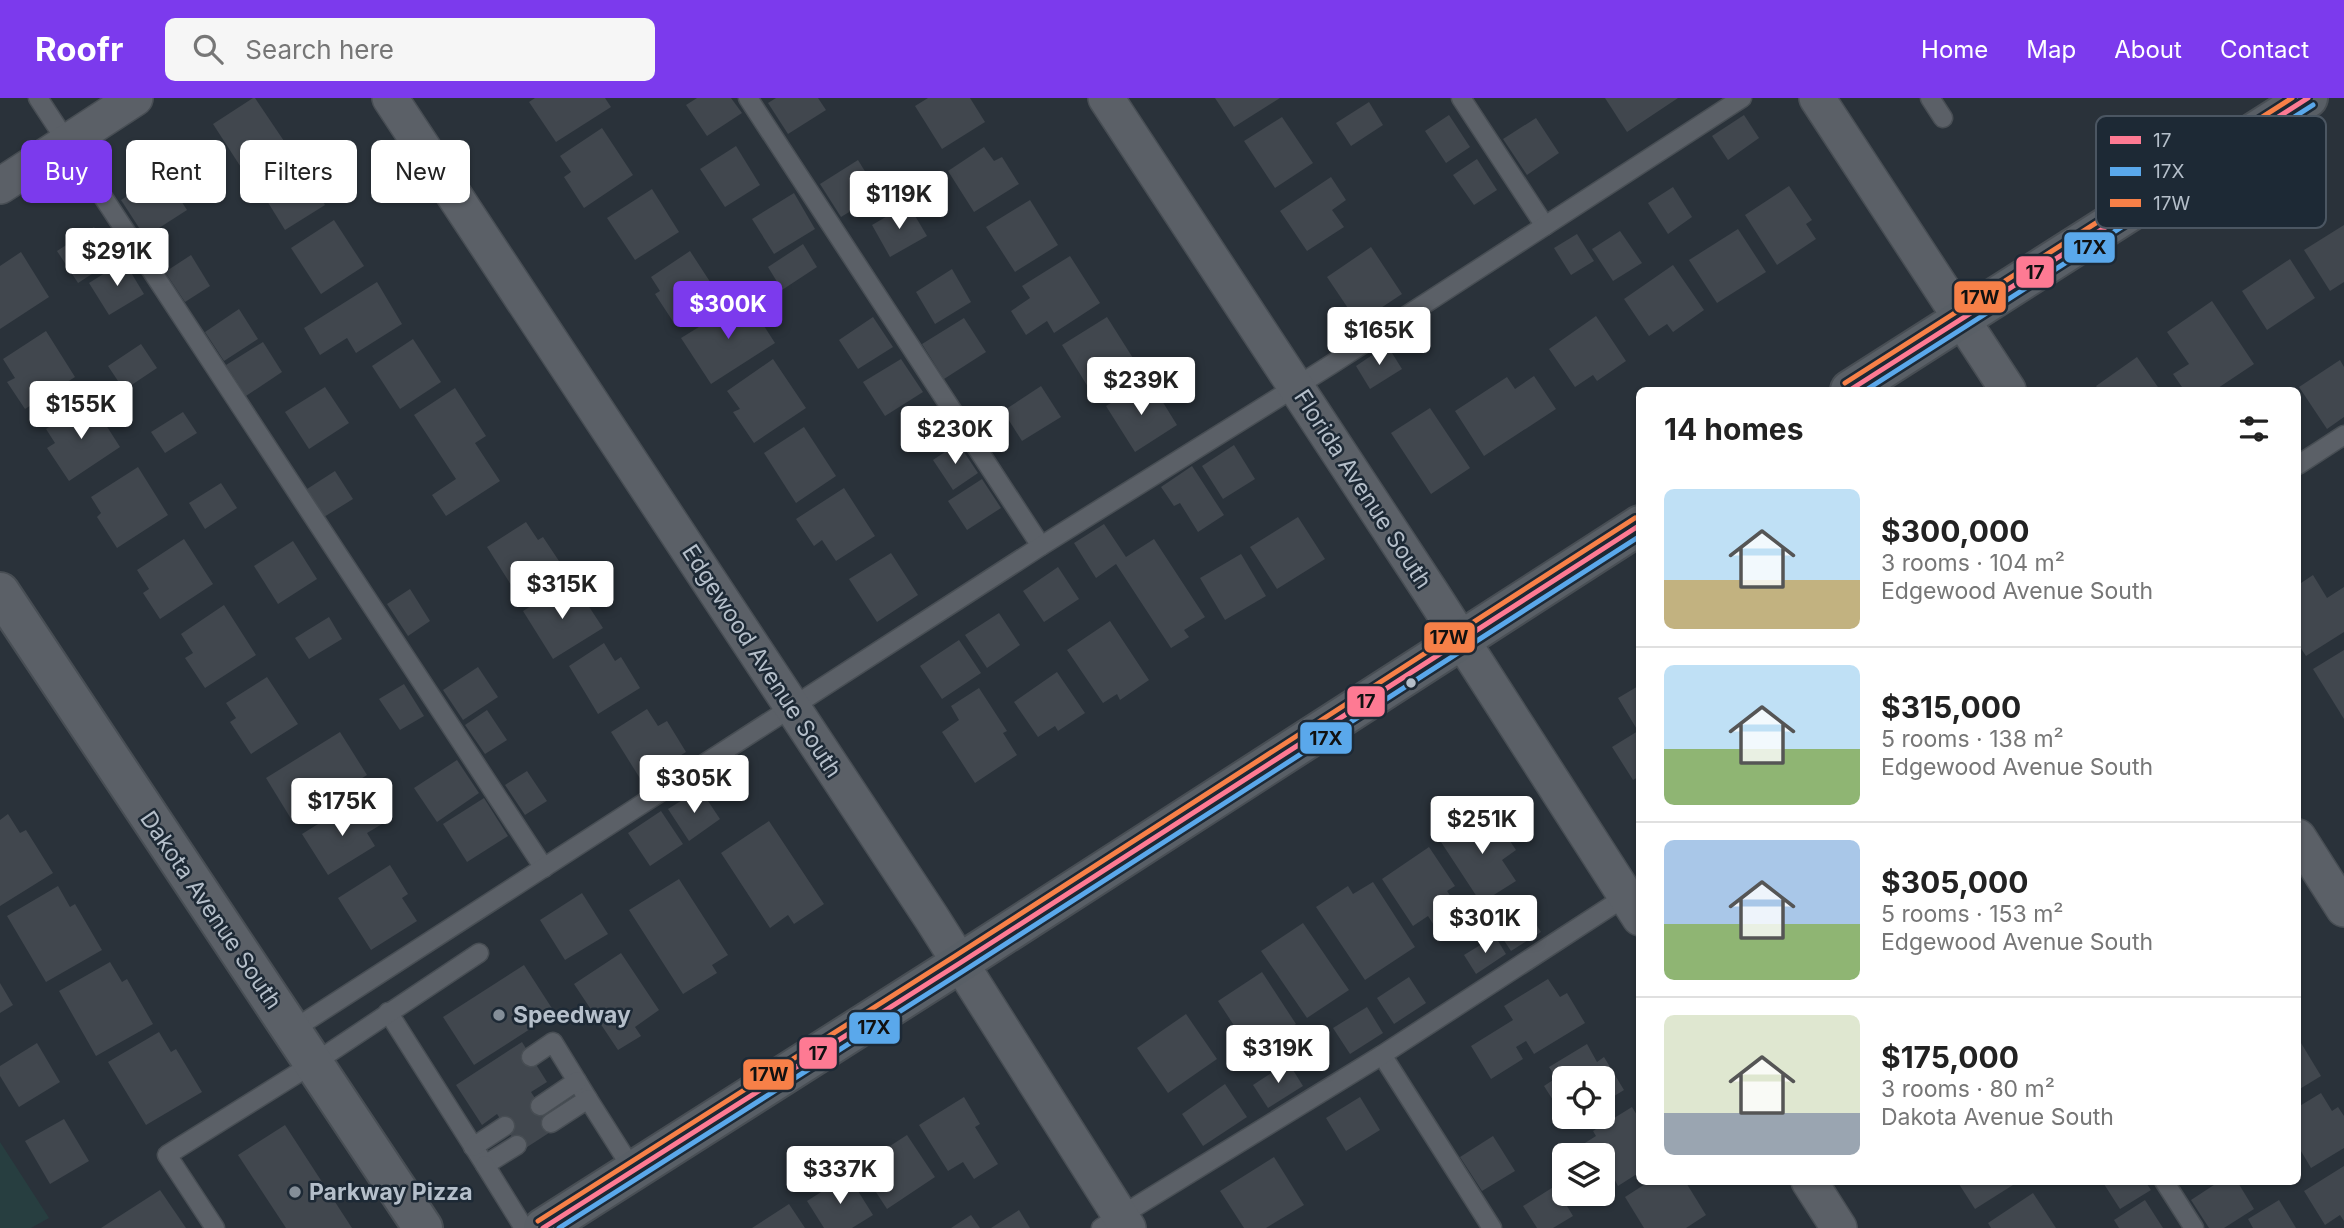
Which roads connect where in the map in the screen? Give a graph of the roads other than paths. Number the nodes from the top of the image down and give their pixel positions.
1 (38, 98) edge
2 (135, 98) edge
3 (390, 98) edge
4 (748, 98) edge
5 (1106, 98) edge
6 (1461, 98) edge
7 (1742, 98) edge
8 (1817, 98) edge
9 (1930, 98) edge
10 (2308, 98) edge
11 (2280, 116) edge
12 (1943, 118) dead end
13 (66, 140) edge
14 (70, 140) edge
15 (21, 172) edge
16 (0, 186) edge
17 (107, 203) edge
18 (1545, 226) junction
19 (2104, 228) edge
20 (1962, 318) junction
21 (1295, 386) junction
22 (1855, 387) edge
23 (2006, 387) edge
24 (2344, 436) edge
25 (2301, 463) edge
26 (1636, 528) edge
27 (1041, 545) junction
28 (0, 592) edge
29 (1461, 640) junction
30 (792, 707) junction
31 (2301, 842) edge
32 (544, 868) junction
33 (1635, 900) edge
34 (2344, 909) edge
35 (479, 953) dead end
36 (960, 963) junction
37 (388, 1012) junction
38 (291, 1031) junction
39 (1382, 1055) junction
40 (531, 1057) dead end
41 (314, 1063) junction
42 (577, 1081) junction
43 (588, 1099) junction
44 (466, 1101) dead end
45 (540, 1105) dead end
46 (450, 1111) junction
47 (551, 1123) dead end
48 (505, 1126) dead end
49 (517, 1145) dead end
50 (473, 1147) junction
51 (485, 1166) junction
52 (633, 1170) junction
53 (1812, 1185) edge
54 (2167, 1185) edge
55 (1116, 1224) edge
56 (215, 1228) edge
57 (423, 1228) edge
58 (524, 1228) edge
59 (543, 1228) edge
60 (1492, 1228) edge
61 (1839, 1228) edge
62 (2194, 1228) edge

1 - 13 lane
2 - 14 street
3 - 30 street, Edgewood Avenue South
4 - 27 lane
5 - 21 street, Florida Avenue South
6 - 18 lane
7 - 18 lane
8 - 20 street
9 - 12 lane
10 - 11 main road
15 - 16 street
17 - 32 lane
18 - 21 lane
19 - 20 main road
20 - 22 main road
20 - 23 street
21 - 27 lane
21 - 29 street, Florida Avenue South
24 - 25 lane
26 - 29 main road
27 - 30 lane
28 - 38 street, Dakota Avenue South
29 - 33 street, Florida Avenue South
29 - 36 main road
30 - 32 lane
30 - 36 street, Edgewood Avenue South
31 - 34 street
32 - 38 lane
33 - 39 lane
35 - 37 lane
36 - 52 main road
36 - 55 street, Edgewood Avenue South
37 - 41 lane
37 - 46 lane
38 - 41 street, Dakota Avenue South
39 - 55 lane
39 - 60 lane
40 - 42 lane
41 - 56 lane
41 - 57 street, Dakota Avenue South
42 - 43 lane
42 - 45 lane
43 - 47 lane
43 - 52 lane
44 - 46 lane
46 - 50 lane
48 - 50 lane
49 - 51 lane
50 - 51 lane
51 - 58 lane
52 - 59 main road
53 - 61 street
54 - 62 lane

